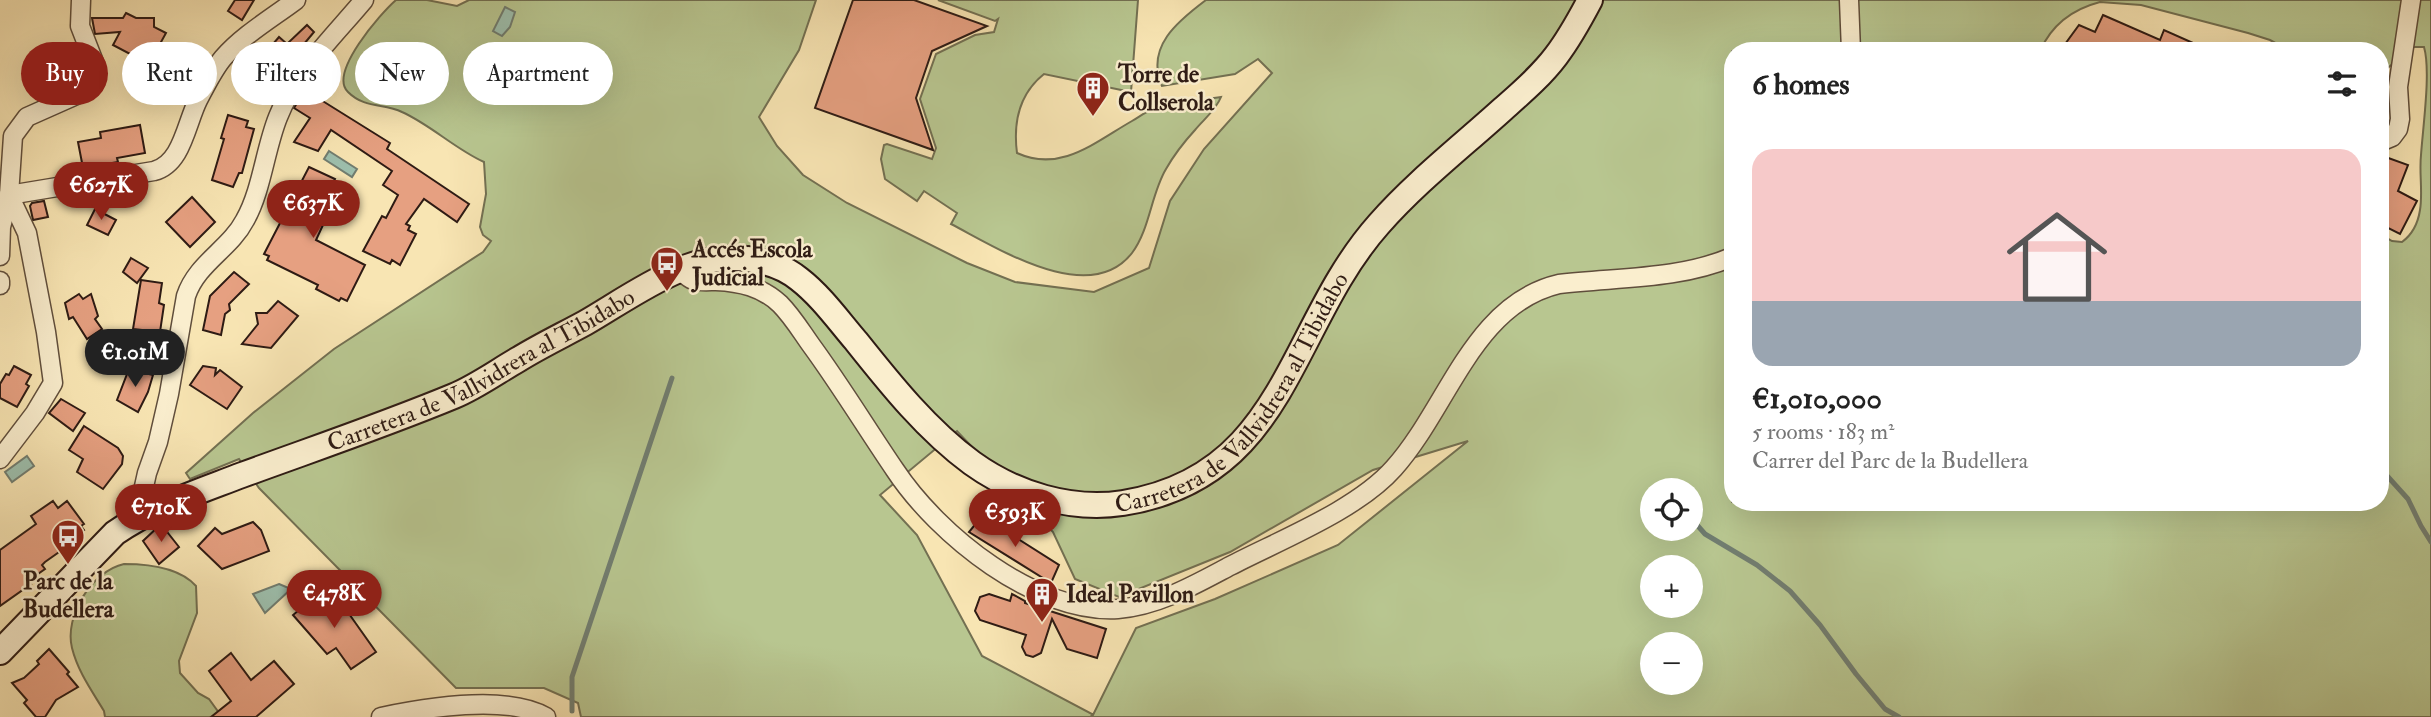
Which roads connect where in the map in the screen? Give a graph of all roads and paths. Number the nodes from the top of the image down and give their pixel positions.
1 (81, 0) edge
2 (296, 0) edge
3 (364, 0) edge
4 (1590, 0) edge
5 (1849, 0) edge
6 (2411, 0) edge
7 (1851, 42) edge
8 (2389, 138) edge
9 (9, 195) junction
10 (0, 256) edge
11 (1724, 261) edge
12 (679, 270) junction
13 (0, 459) edge
14 (137, 518) junction
15 (0, 652) edge
16 (381, 717) edge
17 (546, 717) edge

1 - 9 street
2 - 9 street
3 - 14 street
4 - 12 street, Carretera de Vallvidrera al Tibidabo
5 - 7 street
6 - 8 street
9 - 10 street
9 - 13 street
11 - 12 street
12 - 14 street, Carretera de Vallvidrera al Tibidabo
14 - 15 street, Carretera de Vallvidrera al Tibidabo
16 - 17 street

